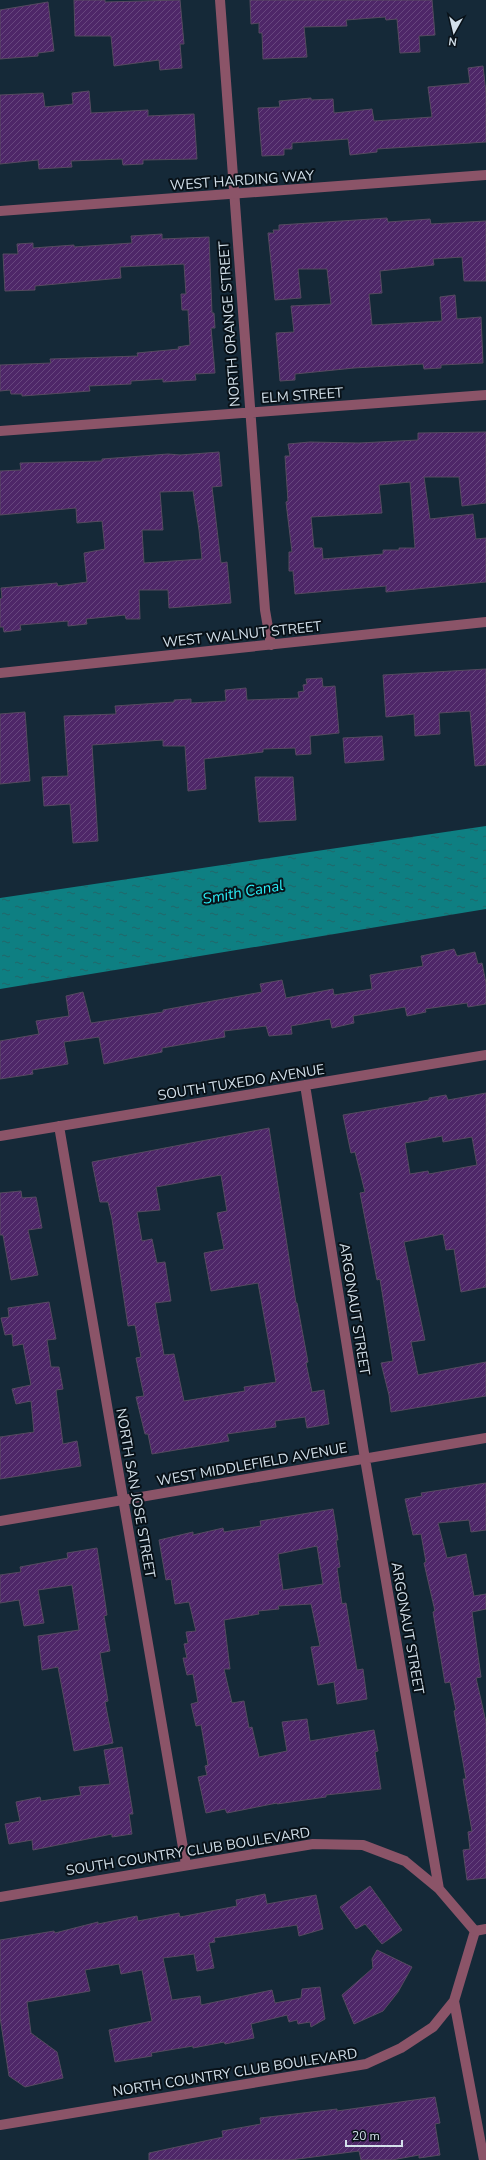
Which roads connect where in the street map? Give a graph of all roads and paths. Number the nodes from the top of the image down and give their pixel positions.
1 (220, 0) edge
2 (486, 175) edge
3 (233, 195) junction
4 (0, 211) edge
5 (486, 395) edge
6 (250, 413) junction
7 (0, 431) edge
8 (486, 622) edge
9 (271, 645) junction
10 (0, 674) edge
11 (486, 1055) edge
12 (305, 1085) junction
13 (59, 1126) junction
14 (0, 1136) edge
15 (486, 1438) edge
16 (365, 1459) junction
17 (123, 1500) junction
18 (0, 1521) edge
19 (186, 1865) junction
20 (439, 1889) junction
21 (0, 1898) edge
22 (486, 1930) edge
23 (475, 1931) junction
24 (454, 2002) junction
25 (0, 2125) edge
26 (484, 2160) edge

1 - 3 street, NORTH ORANGE STREET
2 - 3 street, WEST HARDING WAY
3 - 4 street, WEST HARDING WAY
3 - 6 street, NORTH ORANGE STREET
5 - 6 street, ELM STREET
6 - 7 street, ELM STREET
6 - 9 street, NORTH ORANGE STREET
8 - 9 street, WEST WALNUT STREET
9 - 10 street, WEST WALNUT STREET
11 - 12 street, SOUTH TUXEDO AVENUE
12 - 13 street, SOUTH TUXEDO AVENUE
12 - 16 street, ARGONAUT STREET
13 - 14 street, SOUTH TUXEDO AVENUE
13 - 17 street, NORTH SAN JOSE STREET
15 - 16 street, WEST MIDDLEFIELD AVENUE
16 - 17 street, WEST MIDDLEFIELD AVENUE
16 - 20 street, ARGONAUT STREET
17 - 18 street, WEST MIDDLEFIELD AVENUE
17 - 19 street, NORTH SAN JOSE STREET
19 - 20 street, SOUTH COUNTRY CLUB BOULEVARD
19 - 21 street, SOUTH COUNTRY CLUB BOULEVARD
20 - 23 street
22 - 23 street
23 - 24 street
24 - 25 street, NORTH COUNTRY CLUB BOULEVARD
24 - 26 street

